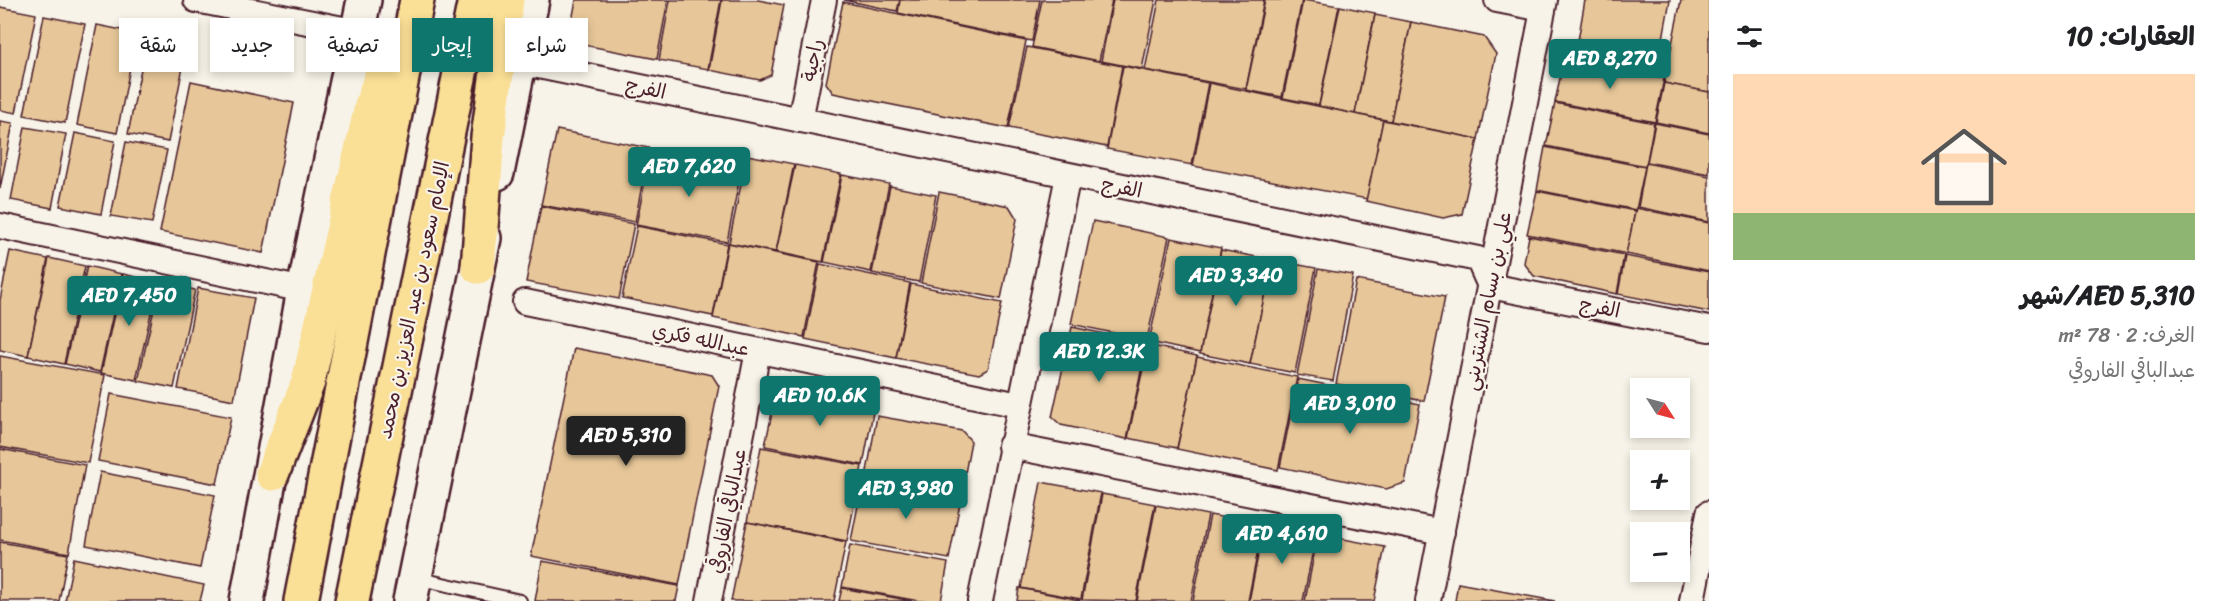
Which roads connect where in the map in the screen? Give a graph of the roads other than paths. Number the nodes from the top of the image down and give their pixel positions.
1 (196, 0) edge
2 (364, 0) edge
3 (408, 0) edge
4 (417, 0) edge
5 (475, 0) edge
6 (507, 0) edge
7 (532, 0) edge
8 (824, 0) edge
9 (1497, 0) edge
10 (1544, 5) edge
11 (361, 18) edge
12 (528, 18) edge
13 (306, 22) edge
14 (350, 72) edge
15 (517, 72) edge
16 (567, 72) edge
17 (800, 120) junction
18 (1068, 176) junction
19 (0, 226) edge
20 (478, 267) junction
21 (1490, 286) junction
22 (304, 290) junction
23 (525, 302) dead end
24 (1709, 329) edge
25 (758, 351) junction
26 (1019, 405) junction
27 (1010, 446) junction
28 (272, 474) junction
29 (1709, 513) edge
30 (1442, 532) junction
31 (412, 589) edge
32 (247, 601) edge
33 (301, 601) edge
34 (352, 601) edge
35 (520, 601) edge
36 (709, 601) edge
37 (980, 601) edge
38 (1428, 601) edge
39 (1692, 601) edge

1 - 13 street
2 - 11 street
3 - 28 main road
4 - 33 main road
5 - 34 main road, الإمام سعود بن عبد العزيز بن محمد
6 - 20 main road
7 - 12 street
8 - 17 street, راجية
9 - 10 street
10 - 21 street, علي بن بسام الشنتريني
14 - 22 street
15 - 20 street
16 - 17 street, الفرج
17 - 18 street, الفرج
18 - 21 street, الفرج
18 - 26 street
19 - 22 street
20 - 31 street
21 - 24 street, الفرج
21 - 30 street, علي بن بسام الشنتريني
22 - 28 street
23 - 25 street, عبدالله فكري
25 - 26 street, عبدالله فكري
25 - 36 street, عبدالباقي الفاروقي
26 - 27 street
27 - 30 street
27 - 37 street
28 - 32 street
29 - 39 street
30 - 38 street, علي بن بسام الشنتريني
31 - 35 lane

